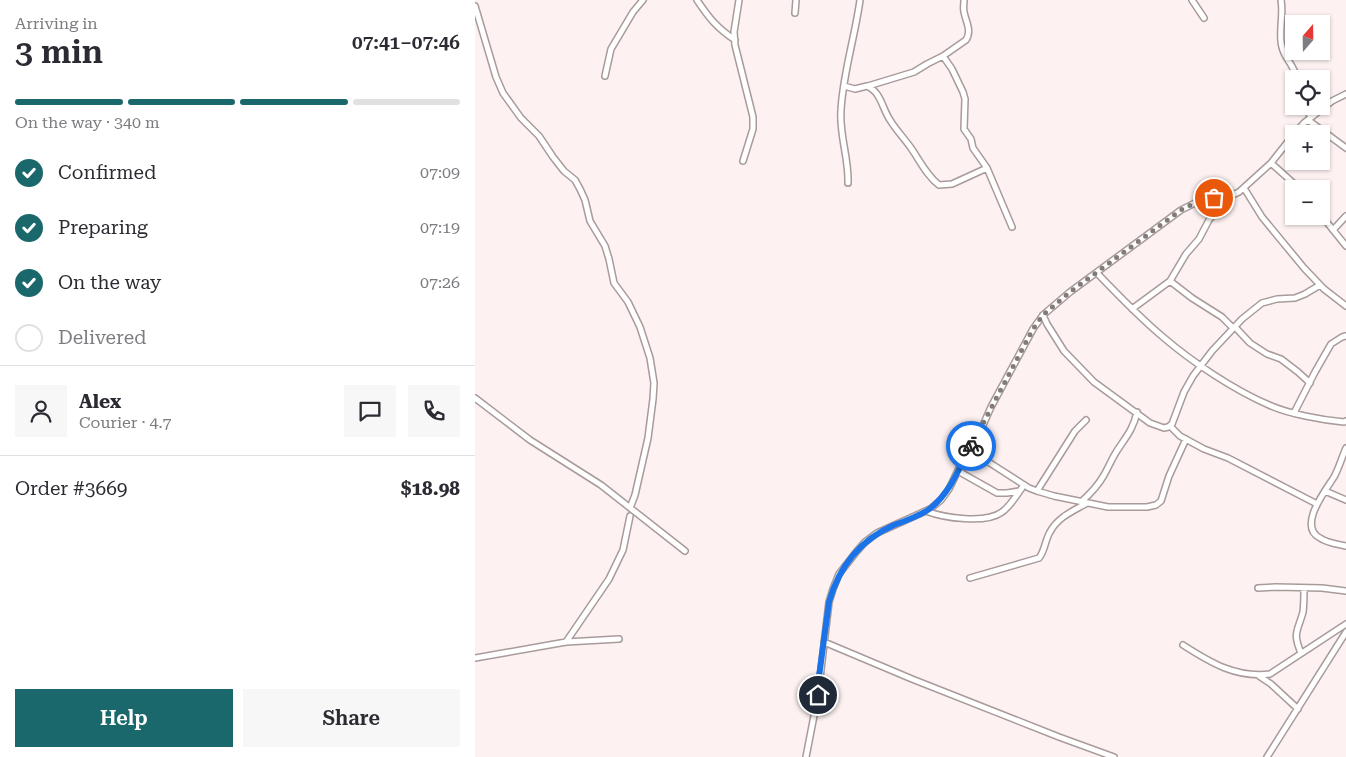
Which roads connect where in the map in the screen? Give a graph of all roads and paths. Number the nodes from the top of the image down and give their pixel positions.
1 (643, 0) edge
2 (697, 0) edge
3 (739, 0) edge
4 (796, 0) edge
5 (861, 0) edge
6 (964, 0) edge
7 (1192, 0) edge
8 (1281, 0) edge
9 (475, 6) edge
10 (795, 13) dead end
11 (1204, 18) dead end
12 (735, 40) junction
13 (943, 56) junction
14 (1295, 70) edge
15 (605, 76) dead end
16 (844, 86) junction
17 (868, 86) junction
18 (1346, 94) edge
19 (1308, 115) edge
20 (1309, 118) junction
21 (1346, 148) edge
22 (743, 161) dead end
23 (1271, 163) junction
24 (987, 168) junction
25 (1290, 180) edge
26 (848, 183) dead end
27 (1244, 188) junction
28 (1233, 195) junction
29 (1346, 216) edge
30 (1329, 225) edge
31 (1012, 227) dead end
32 (1333, 230) junction
33 (1346, 246) edge
34 (1097, 273) junction
35 (1170, 281) junction
36 (1320, 285) junction
37 (1346, 306) edge
38 (1132, 309) junction
39 (1043, 315) junction
40 (1234, 328) junction
41 (1346, 336) edge
42 (1200, 365) junction
43 (1310, 384) junction
44 (475, 398) edge
45 (1137, 412) junction
46 (1294, 413) junction
47 (1086, 420) dead end
48 (1346, 421) edge
49 (1170, 426) junction
50 (1186, 439) junction
51 (1346, 448) edge
52 (968, 451) junction
53 (958, 471) junction
54 (1024, 485) junction
55 (1019, 491) junction
56 (1037, 491) junction
57 (1325, 491) junction
58 (1346, 500) edge
59 (1081, 502) junction
60 (1087, 503) junction
61 (1317, 504) junction
62 (631, 508) junction
63 (926, 511) junction
64 (630, 516) dead end
65 (1346, 546) edge
66 (685, 551) dead end
67 (970, 578) dead end
68 (1258, 588) dead end
69 (1304, 588) junction
70 (1346, 592) edge
71 (1346, 624) edge
72 (1346, 632) edge
73 (619, 638) dead end
74 (566, 642) junction
75 (824, 642) junction
76 (1183, 645) dead end
77 (1301, 653) junction
78 (475, 658) edge
79 (1258, 676) junction
80 (1298, 709) junction
81 (806, 757) edge
82 (1114, 757) edge
83 (1267, 757) edge

1 - 15 street
2 - 12 street
3 - 12 street
4 - 10 street
5 - 16 street
6 - 13 street
7 - 11 street
8 - 14 street
9 - 62 street
12 - 22 street
13 - 17 street
13 - 24 street
16 - 17 street
16 - 26 street
17 - 24 street
18 - 20 street
19 - 20 street
20 - 21 street
20 - 23 street
23 - 25 street
23 - 27 street
24 - 31 street
27 - 28 street
27 - 36 street
28 - 34 street
28 - 35 street
29 - 32 street
30 - 32 street
32 - 33 street
34 - 38 street
34 - 39 street
35 - 38 street
35 - 40 street
36 - 37 street
36 - 40 street
38 - 42 street
39 - 45 street
39 - 52 street
40 - 42 street
40 - 43 street
41 - 43 street
42 - 46 street
42 - 49 street
43 - 46 street
44 - 62 street
45 - 49 street
45 - 59 street
46 - 48 street
47 - 56 street
49 - 50 street
50 - 60 street
50 - 61 street
51 - 57 street
52 - 53 street
52 - 54 street
53 - 55 street
53 - 63 street
54 - 55 street
54 - 56 street
55 - 63 street
56 - 59 street
57 - 58 street
57 - 61 street
59 - 60 street
60 - 67 street
61 - 65 street
62 - 66 street
63 - 75 street
64 - 74 street
68 - 69 street
69 - 70 street
69 - 77 street
71 - 77 street
72 - 80 street
73 - 74 street
74 - 78 street
75 - 81 street
75 - 82 street
76 - 79 street
77 - 79 street
79 - 80 street
80 - 83 street

